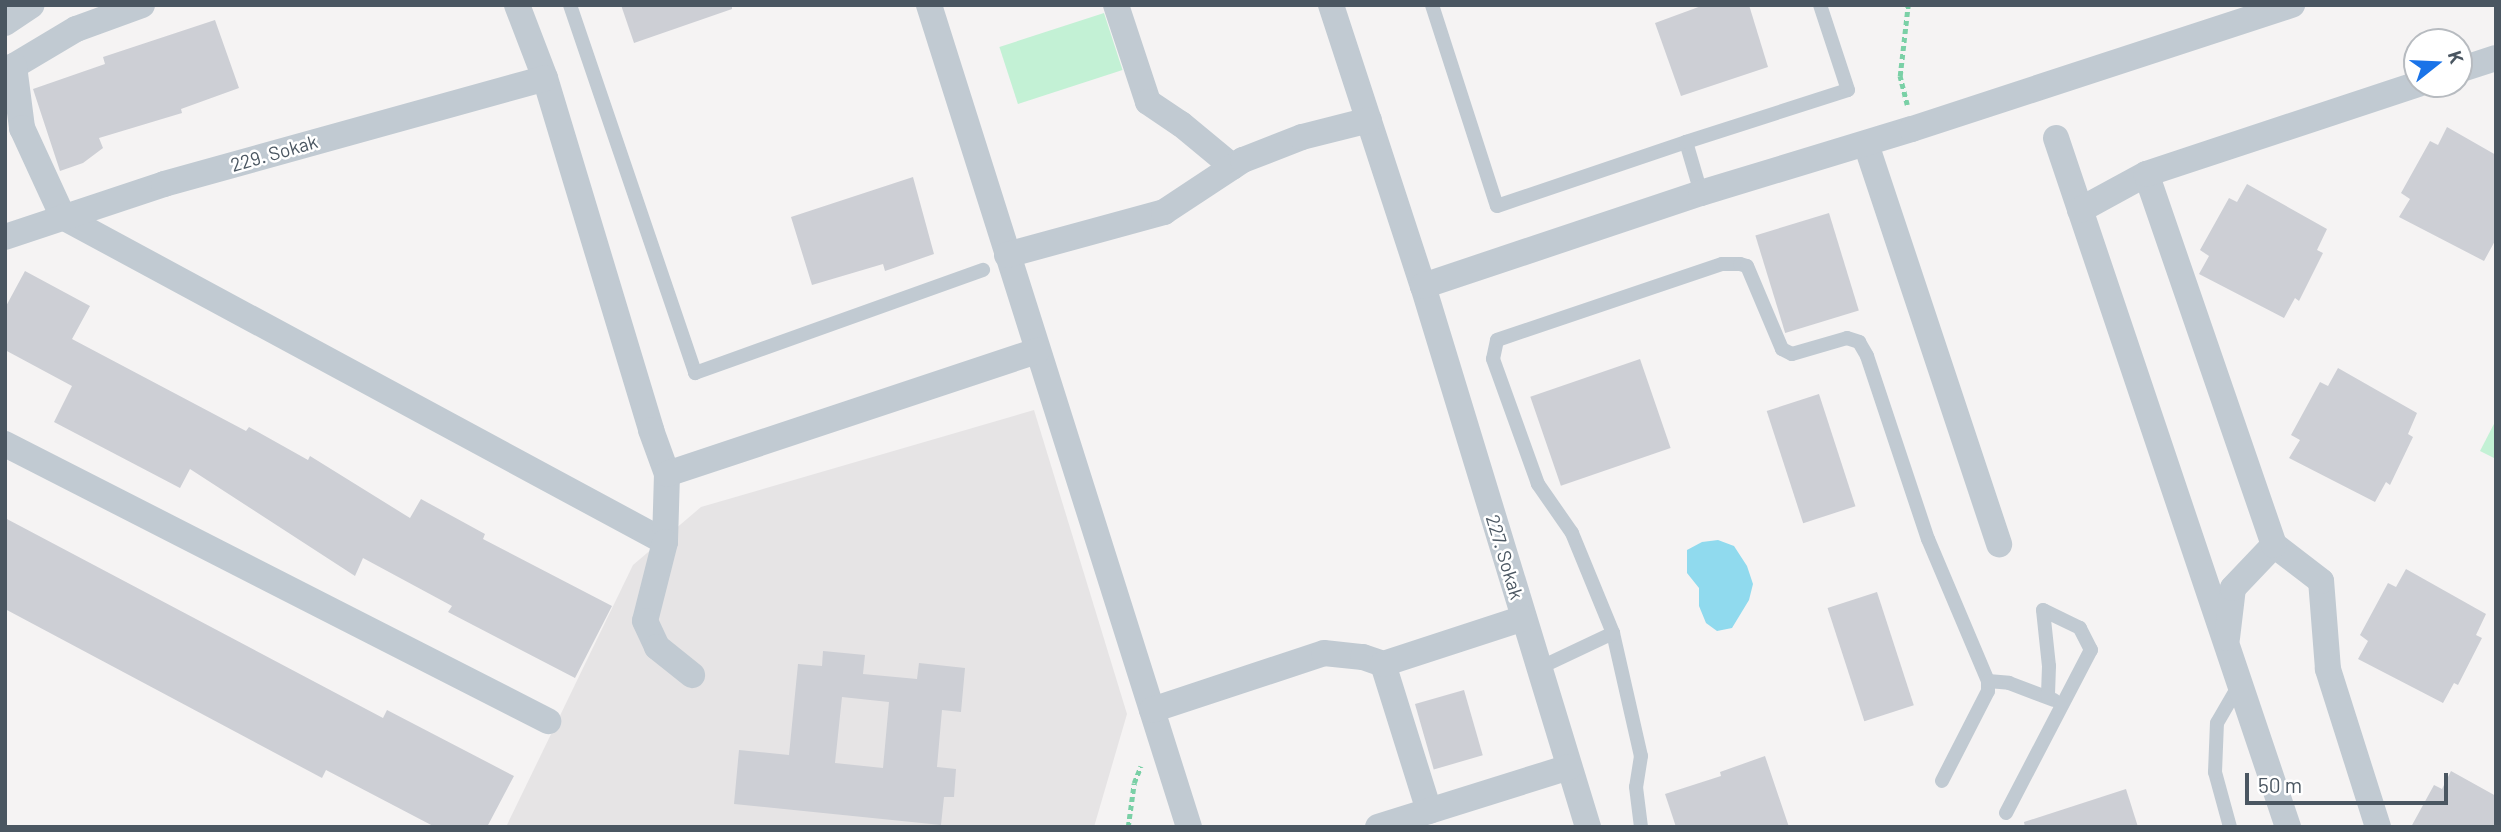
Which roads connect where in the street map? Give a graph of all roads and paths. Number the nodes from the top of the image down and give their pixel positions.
1 (32, 5) edge
2 (142, 5) edge
3 (517, 5) edge
4 (570, 5) edge
5 (929, 5) edge
6 (1116, 5) edge
7 (1331, 5) edge
8 (1432, 5) edge
9 (1820, 5) edge
10 (1908, 5) edge
11 (2292, 5) edge
12 (5, 23) edge
13 (2496, 58) edge
14 (2473, 66) edge
15 (545, 78) junction
16 (2403, 89) edge
17 (1369, 120) junction
18 (1912, 129) junction
19 (2056, 138) dead end
20 (1686, 142) junction
21 (1866, 144) junction
22 (1233, 167) junction
23 (2146, 174) junction
24 (1702, 193) junction
25 (2080, 210) junction
26 (63, 217) junction
27 (5, 237) edge
28 (1007, 255) junction
29 (983, 270) dead end
30 (1423, 286) junction
31 (1037, 351) junction
32 (5, 444) edge
33 (667, 474) junction
34 (665, 542) junction
35 (1999, 544) dead end
36 (2274, 545) junction
37 (1524, 618) junction
38 (1613, 633) junction
39 (2227, 647) junction
40 (1383, 664) junction
41 (1539, 668) junction
42 (692, 675) dead end
43 (1988, 681) junction
44 (2239, 685) junction
45 (2048, 697) junction
46 (2063, 704) junction
47 (1152, 710) junction
48 (548, 722) dead end
49 (1569, 767) junction
50 (1942, 780) dead end
51 (1429, 811) junction
52 (2007, 813) dead end
53 (1189, 827) edge
54 (1378, 827) edge
55 (1588, 827) edge
56 (1641, 827) edge
57 (2230, 827) edge
58 (2288, 827) edge
59 (2378, 827) edge

1 - 12 street
2 - 26 street
3 - 15 street
4 - 29 lane
5 - 28 street
6 - 22 street
7 - 17 street, 227. Sokak
8 - 20 lane
9 - 20 lane
10 - 18 path
11 - 18 street
13 - 14 street
15 - 26 street, 229. Sokak
15 - 33 street
16 - 23 street
17 - 22 street
17 - 30 street, 227. Sokak
18 - 21 street
19 - 25 street
20 - 24 lane
21 - 24 street
21 - 35 street
22 - 28 street
23 - 25 street
23 - 36 street
24 - 30 street
25 - 39 street
26 - 27 street, 229. Sokak
26 - 34 street
28 - 31 street
30 - 37 street, 227. Sokak
31 - 33 street
31 - 47 street
32 - 48 street
33 - 34 street
34 - 42 street
36 - 39 street
36 - 59 street
37 - 40 street
37 - 41 street, 227. Sokak
38 - 41 lane
38 - 43 lane
38 - 56 lane
39 - 44 street
40 - 47 street
40 - 51 street
41 - 49 street, 227. Sokak
43 - 45 lane
43 - 50 lane
44 - 57 lane
44 - 58 street
45 - 46 lane
45 - 46 lane
46 - 52 lane
47 - 53 street
49 - 51 street
49 - 55 street, 227. Sokak
51 - 54 street

